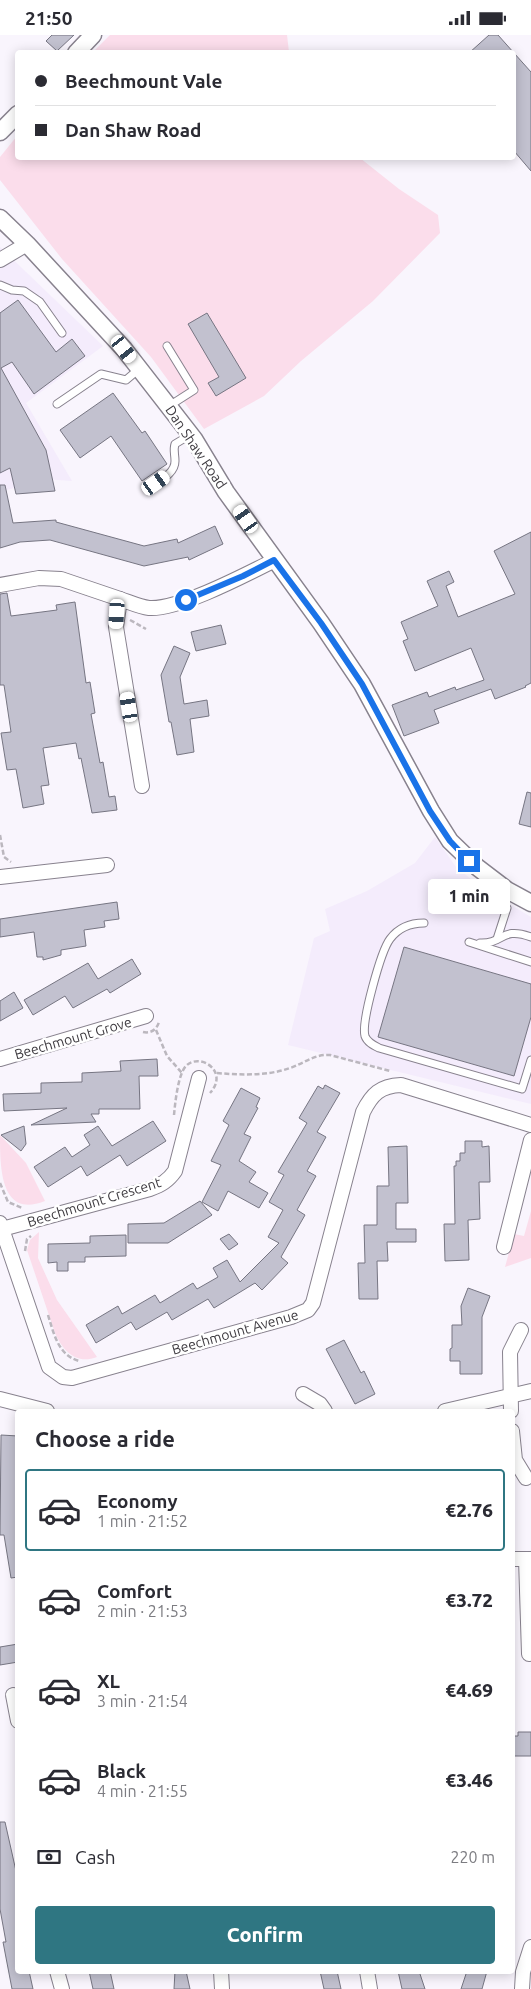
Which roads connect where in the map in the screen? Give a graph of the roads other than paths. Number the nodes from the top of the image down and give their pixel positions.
1 (92, 35) edge
2 (79, 50) edge
3 (15, 116) edge
4 (0, 132) edge
5 (0, 218) edge
6 (27, 244) junction
7 (0, 260) edge
8 (0, 285) edge
9 (62, 333) dead end
10 (167, 346) dead end
11 (139, 369) junction
12 (57, 404) dead end
13 (169, 407) junction
14 (190, 435) junction
15 (156, 483) dead end
16 (274, 560) junction
17 (0, 585) edge
18 (120, 599) junction
19 (142, 786) dead end
20 (107, 865) dead end
21 (0, 877) edge
22 (531, 903) edge
23 (507, 908) dead end
24 (424, 923) dead end
25 (531, 937) edge
26 (497, 939) junction
27 (531, 962) edge
28 (146, 1016) dead end
29 (0, 1059) edge
30 (531, 1060) edge
31 (199, 1078) dead end
32 (531, 1125) edge
33 (531, 1140) edge
34 (1, 1226) edge
35 (504, 1247) dead end
36 (521, 1329) dead end
37 (531, 1391) edge
38 (303, 1393) dead end
39 (510, 1396) junction
40 (0, 1399) edge
41 (39, 1409) edge
42 (323, 1409) edge
43 (453, 1409) edge
44 (511, 1409) edge
45 (515, 1460) edge
46 (526, 1478) dead end
47 (523, 1559) edge
48 (529, 1654) dead end
49 (10, 1695) edge
50 (15, 1711) edge
51 (531, 1947) edge
52 (58, 1974) edge
53 (221, 1974) edge
54 (368, 1974) edge
55 (62, 1989) edge
56 (222, 1989) edge
57 (370, 1989) edge
58 (522, 1989) edge

1 - 2 street
3 - 4 street
5 - 6 street, Dan Shaw Road
6 - 7 street
6 - 11 street, Dan Shaw Road
8 - 9 lane
10 - 13 lane
11 - 12 lane
11 - 13 street, Dan Shaw Road
13 - 14 street, Dan Shaw Road
14 - 15 lane
14 - 16 street, Dan Shaw Road
16 - 18 street
16 - 22 street, Dan Shaw Road
17 - 18 street
18 - 19 street
20 - 21 street
23 - 26 lane
24 - 30 lane
25 - 26 lane
26 - 27 lane
28 - 29 street, Beechmount Grove
31 - 34 street, Beechmount Crescent
32 - 34 street, Beechmount Avenue
33 - 35 street
36 - 39 street
37 - 39 street
38 - 42 street
39 - 43 street
39 - 44 street
40 - 41 street
45 - 46 street
47 - 48 street
49 - 50 street
51 - 58 street
52 - 55 street
53 - 56 street
54 - 57 street

